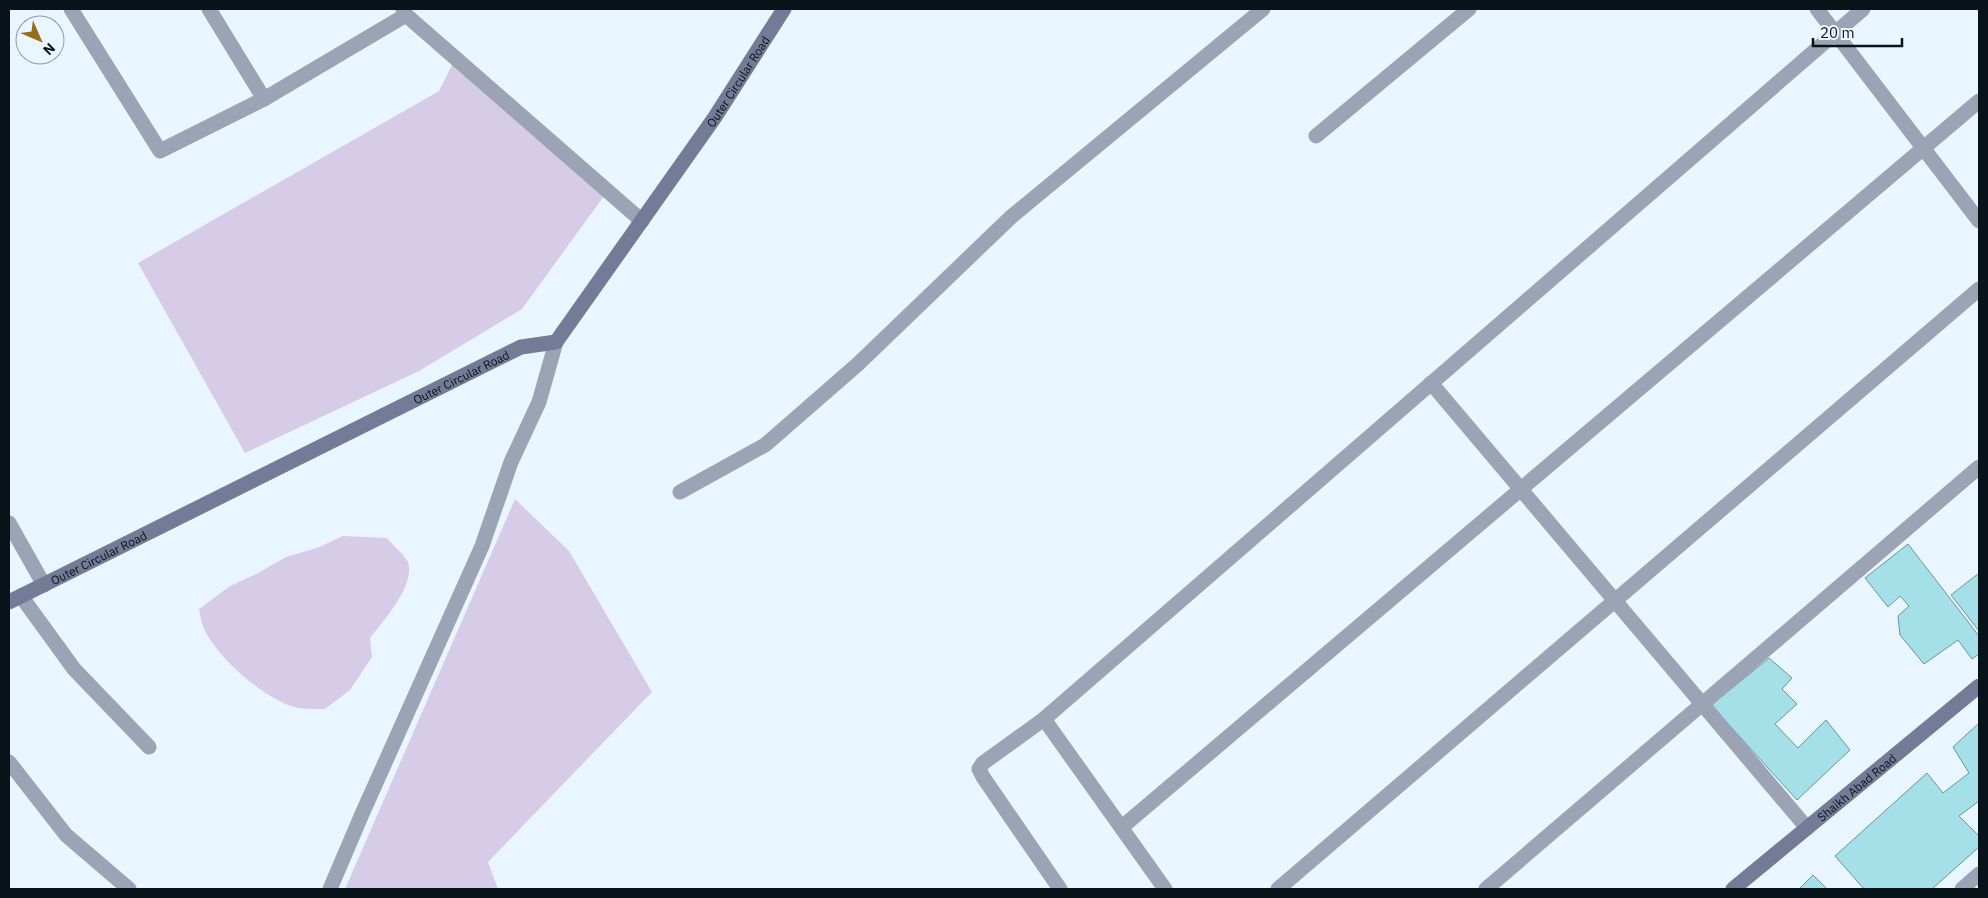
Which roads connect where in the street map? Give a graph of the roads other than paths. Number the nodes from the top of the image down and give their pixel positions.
1 (71, 9) edge
2 (209, 9) edge
3 (784, 9) edge
4 (1263, 9) edge
5 (1469, 9) edge
6 (1817, 9) edge
7 (1863, 9) edge
8 (405, 12) edge
9 (1835, 33) junction
10 (264, 99) junction
11 (1979, 101) edge
12 (1316, 136) dead end
13 (1924, 148) junction
14 (1979, 221) edge
15 (642, 222) junction
16 (1979, 289) edge
17 (556, 342) junction
18 (1431, 383) junction
19 (1979, 467) edge
20 (1521, 489) junction
21 (680, 492) dead end
22 (9, 523) edge
23 (44, 585) junction
24 (15, 599) edge
25 (1615, 601) junction
26 (1979, 686) edge
27 (1702, 704) junction
28 (1044, 719) junction
29 (149, 747) dead end
30 (9, 762) edge
31 (1122, 827) junction
32 (1807, 828) junction
33 (1979, 874) edge
34 (129, 889) edge
35 (330, 889) edge
36 (1060, 889) edge
37 (1166, 889) edge
38 (1278, 889) edge
39 (1486, 889) edge
40 (1733, 889) edge
41 (1962, 889) edge

1 - 10 street
2 - 10 street
3 - 15 main road, Outer Circular Road
4 - 21 street
5 - 12 street
6 - 9 street
7 - 9 street
8 - 10 street
8 - 15 street
9 - 13 street
9 - 18 street
11 - 13 street
13 - 14 street
13 - 20 street
15 - 17 main road, Outer Circular Road
16 - 25 street
17 - 23 main road, Outer Circular Road
17 - 35 street
18 - 20 street
18 - 28 street
19 - 27 street
20 - 25 street
20 - 31 street
22 - 23 street
23 - 24 main road, Outer Circular Road
24 - 29 street
25 - 27 street
25 - 38 street
26 - 32 main road, Shaikh Abad Road
27 - 32 street
27 - 39 street
28 - 31 street
28 - 36 street
30 - 34 street
31 - 37 street
32 - 40 main road, Shaikh Abad Road
33 - 41 street

